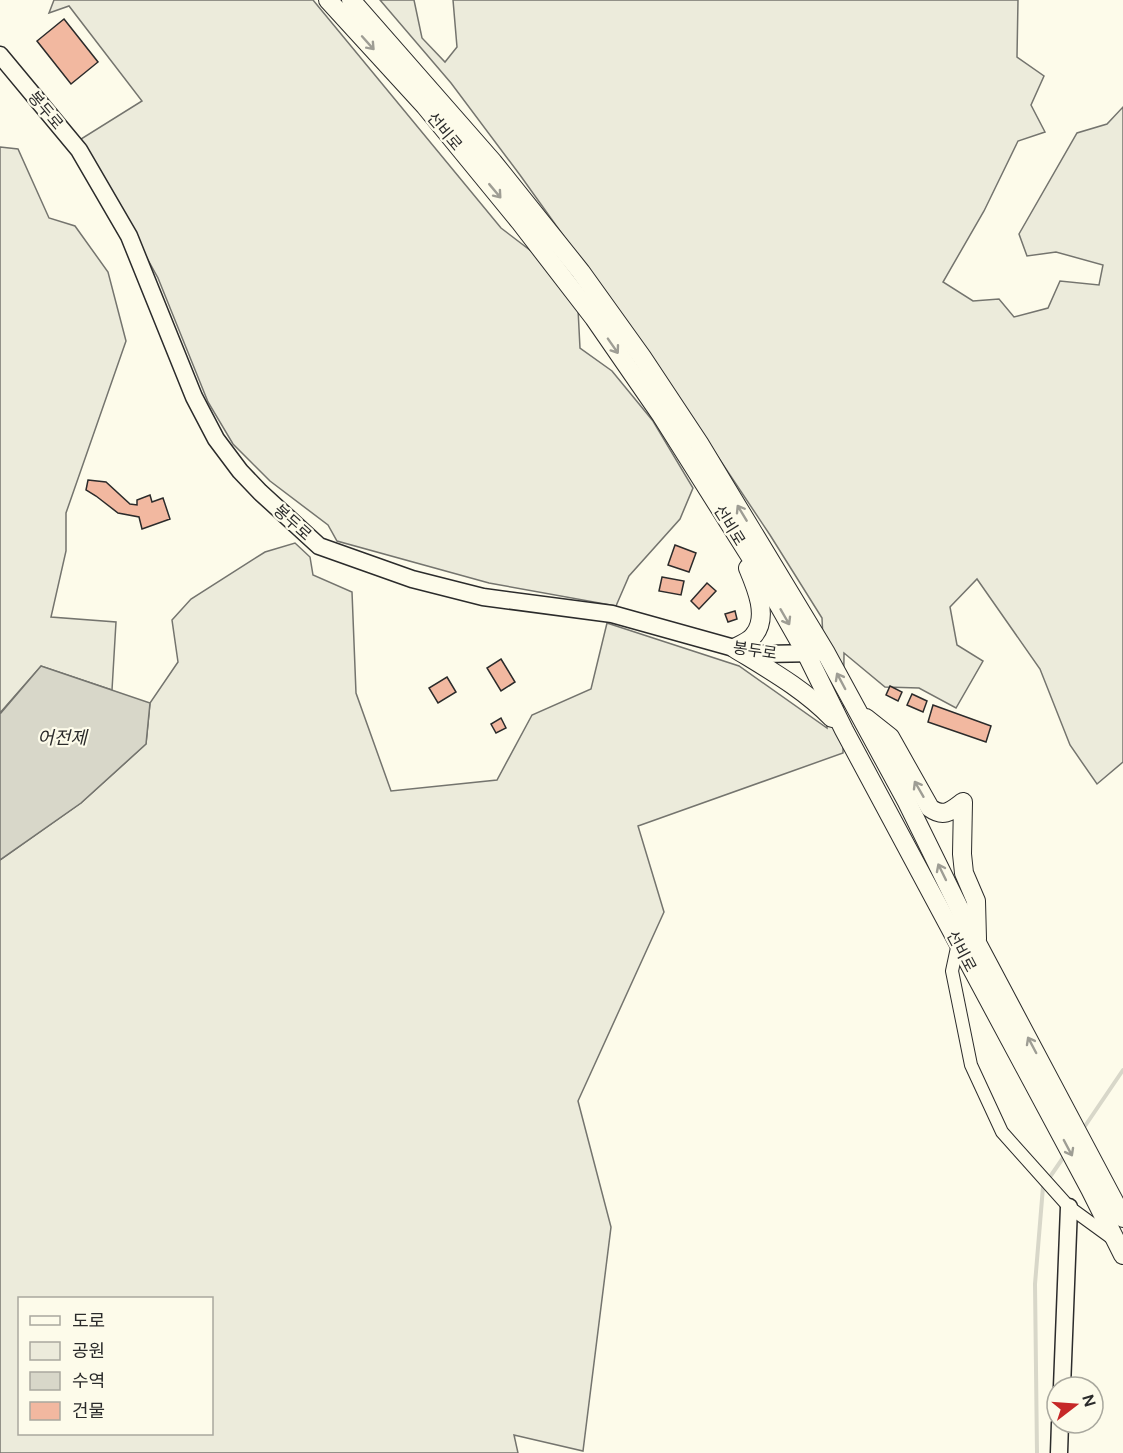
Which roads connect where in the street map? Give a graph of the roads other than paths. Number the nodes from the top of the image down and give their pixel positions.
1 (328, 0) edge
2 (351, 0) edge
3 (0, 55) edge
4 (736, 535) junction
5 (734, 648) junction
6 (806, 653) junction
7 (826, 653) junction
8 (859, 713) junction
9 (844, 730) junction
10 (958, 943) junction
11 (977, 944) junction
12 (1052, 1101) junction
13 (1095, 1182) junction
14 (1069, 1207) junction
15 (1123, 1218) edge
16 (1119, 1247) edge
17 (1062, 1375) edge
18 (1060, 1435) edge
19 (1059, 1453) edge

1 -> 4 main road, 선비로
7 -> 2 main road, 선비로
3 - 5 main road, 봉두로
4 - 5 main road
4 -> 6 main road, 선비로
5 - 6 main road, 봉두로
5 - 9 main road
6 - 7 main road, 봉두로
6 - 9 main road, 선비로
8 -> 7 main road, 선비로
11 -> 8 main road, 선비로
11 -> 8 main road
9 - 10 main road, 선비로
10 - 12 main road, 선비로
10 - 14 street
12 -> 11 main road, 선비로
12 - 13 main road
13 - 15 main road
13 - 16 main road
14 - 16 street
14 - 17 main road
18 - 19 main road

